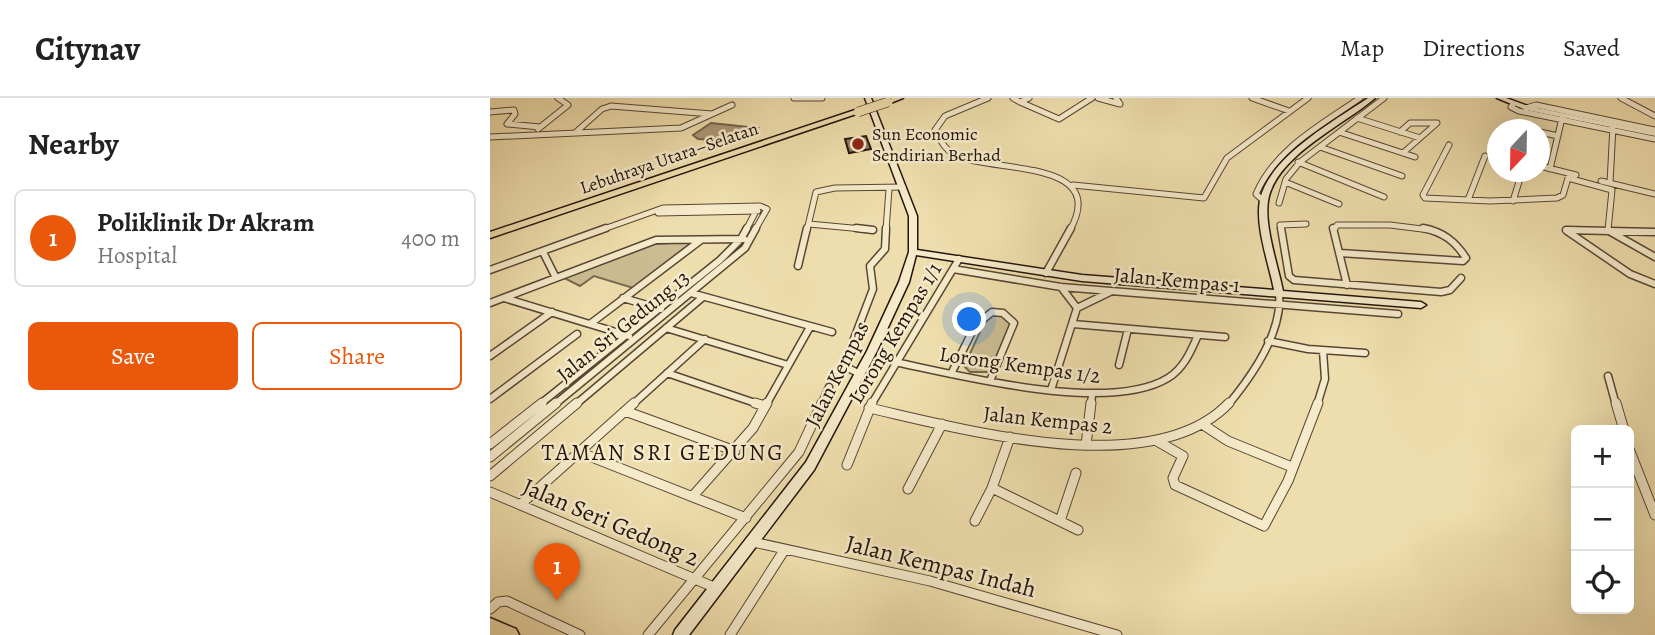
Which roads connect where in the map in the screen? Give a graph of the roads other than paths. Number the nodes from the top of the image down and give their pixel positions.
1 (558, 98) edge
2 (794, 98) edge
3 (821, 98) edge
4 (868, 98) edge
5 (899, 98) edge
6 (988, 98) edge
7 (1013, 98) edge
8 (1029, 98) edge
9 (1092, 98) edge
10 (1098, 98) edge
11 (1116, 98) edge
12 (1252, 98) edge
13 (1308, 98) edge
14 (1360, 98) edge
15 (1372, 98) edge
16 (1384, 98) edge
17 (1500, 98) edge
18 (1621, 98) edge
19 (888, 99) edge
20 (1020, 102) junction
21 (1513, 104) junction
22 (732, 105) dead end
23 (1526, 108) junction
24 (1289, 111) junction
25 (490, 112) edge
26 (710, 114) junction
27 (1655, 116) edge
28 (1357, 118) junction
29 (1562, 118) junction
30 (1596, 120) junction
31 (540, 127) junction
32 (1613, 128) junction
33 (577, 131) junction
34 (1339, 132) junction
35 (1400, 132) junction
36 (1550, 134) edge
37 (1655, 134) edge
38 (530, 135) junction
39 (1558, 136) junction
40 (1420, 138) junction
41 (490, 140) edge
42 (497, 142) dead end
43 (1449, 145) dead end
44 (1320, 146) junction
45 (1403, 153) junction
46 (1485, 156) dead end
47 (1415, 157) dead end
48 (1290, 159) junction
49 (1300, 162) junction
50 (1550, 169) joint
51 (1402, 176) dead end
52 (1285, 182) junction
53 (1519, 182) edge
54 (1073, 185) junction
55 (1610, 186) junction
56 (903, 187) junction
57 (888, 189) junction
58 (1655, 194) edge
59 (1384, 197) dead end
60 (1468, 200) junction
61 (1264, 201) junction
62 (1513, 201) junction
63 (1279, 203) dead end
64 (1339, 204) dead end
65 (756, 211) junction
66 (767, 211) junction
67 (809, 224) junction
68 (1306, 224) dead end
69 (873, 230) dead end
70 (1608, 230) junction
71 (1655, 232) edge
72 (490, 233) edge
73 (702, 239) junction
74 (741, 239) junction
75 (752, 239) junction
76 (913, 251) junction
77 (1340, 253) junction
78 (544, 254) junction
79 (1273, 257) junction
80 (1655, 257) edge
81 (1286, 258) junction
82 (959, 259) junction
83 (798, 266) dead end
84 (953, 268) junction
85 (490, 272) edge
86 (1046, 273) junction
87 (556, 278) junction
88 (1461, 278) dead end
89 (1655, 284) edge
90 (1348, 285) junction
91 (1061, 288) junction
92 (1111, 292) junction
93 (691, 293) junction
94 (1279, 293) junction
95 (703, 297) junction
96 (505, 298) junction
97 (623, 298) junction
98 (490, 303) edge
99 (1281, 306) junction
100 (1421, 306) dead end
101 (1077, 308) junction
102 (661, 309) junction
103 (552, 312) junction
104 (1398, 314) dead end
105 (590, 324) junction
106 (1073, 324) junction
107 (810, 327) junction
108 (667, 328) junction
109 (1128, 329) junction
110 (832, 332) dead end
111 (576, 334) dead end
112 (628, 335) junction
113 (1198, 335) junction
114 (1225, 337) dead end
115 (636, 338) junction
116 (705, 339) junction
117 (1268, 341) junction
118 (490, 347) edge
119 (499, 350) junction
120 (1323, 351) junction
121 (1365, 353) dead end
122 (490, 356) edge
123 (895, 362) junction
124 (788, 365) junction
125 (1119, 365) dead end
126 (667, 373) junction
127 (860, 374) junction
128 (951, 374) junction
129 (1608, 376) dead end
130 (990, 381) junction
131 (829, 387) dead end
132 (1051, 390) junction
133 (1092, 395) junction
134 (490, 399) edge
135 (765, 406) junction
136 (869, 408) junction
137 (625, 411) junction
138 (942, 424) junction
139 (1202, 424) junction
140 (1622, 425) edge
141 (1010, 437) junction
142 (1157, 441) junction
143 (490, 444) edge
144 (1086, 445) junction
145 (735, 451) junction
146 (579, 452) junction
147 (490, 457) edge
148 (1634, 462) edge
149 (847, 465) dead end
150 (1292, 467) junction
151 (1076, 473) dead end
152 (490, 476) edge
153 (992, 488) junction
154 (908, 489) dead end
155 (490, 492) edge
156 (692, 497) junction
157 (520, 505) junction
158 (1655, 515) edge
159 (746, 519) junction
160 (975, 521) dead end
161 (1060, 521) junction
162 (1078, 530) dead end
163 (754, 542) junction
164 (785, 549) junction
165 (695, 579) junction
166 (716, 588) junction
167 (490, 609) edge
168 (490, 626) edge
169 (510, 635) edge
170 (580, 635) edge
171 (648, 635) edge
172 (680, 635) edge
173 (730, 635) edge
174 (1117, 635) edge

1 - 31 street
2 - 3 street
4 - 56 street, Jalan Kempas
5 - 19 highway, Lebuhraya Utara–Selatan
6 - 54 street
7 - 20 street
8 - 20 street
9 - 20 street
10 - 11 street
12 - 24 street
13 - 24 street
14 - 61 street
15 - 48 street
16 - 28 street
17 - 21 street
18 - 27 street
19 - 72 highway, Lebuhraya Utara–Selatan, bridge
21 - 23 street
21 - 29 street
22 - 26 street
23 - 29 street
23 - 30 street
24 - 54 street
25 - 31 street
26 - 33 street
26 - 33 street
28 - 34 street
28 - 35 street
29 - 30 street
29 - 32 street
29 - 39 street
30 - 32 street
30 - 37 street
31 - 38 street
32 - 37 street
32 - 55 street
33 - 38 street
34 - 44 street
34 - 45 street
35 - 40 street
35 - 40 street
36 - 39 street
38 - 41 street
39 - 50 street
40 - 45 street
41 - 42 street
43 - 60 street
44 - 49 street
44 - 51 street
45 - 47 street
46 - 60 street
48 - 49 street
48 - 61 street
49 - 52 street
49 - 59 street
50 - 55 street
52 - 63 street
52 - 64 street
53 - 62 street
54 - 86 street
55 - 58 street
55 - 62 street
55 - 70 street
56 - 57 street
56 - 76 street, Jalan Kempas
57 - 67 street
57 - 127 street
60 - 62 street
61 - 79 street
65 - 66 street
65 - 74 street, Jalan Sri Gedung 13
65 - 78 street
66 - 75 street, Jalan Sri Gedung 13
66 - 85 street
67 - 69 street
67 - 83 street
68 - 81 street
70 - 71 street
70 - 80 street
70 - 89 street
73 - 74 street
73 - 87 street
73 - 97 street
74 - 75 street
74 - 102 street, Jalan Sri Gedung 13
75 - 93 street, Jalan Sri Gedung 13
76 - 82 street
76 - 127 street, Jalan Kempas
77 - 77 street
77 - 90 street
78 - 85 street
78 - 87 street
79 - 81 street
79 - 94 street
81 - 90 street
82 - 84 street, Lorong Kempas 1/1
82 - 86 street
84 - 91 street, Jalan Kempas 1
84 - 123 street, Lorong Kempas 1/1
86 - 94 street
87 - 96 street
88 - 90 street
91 - 92 street, Jalan Kempas 1
91 - 101 street
92 - 99 street, Jalan Kempas 1
92 - 101 street
93 - 95 street
93 - 115 street, Jalan Sri Gedung 13
94 - 99 street
94 - 100 street
95 - 107 street
95 - 108 street
96 - 98 street
96 - 103 street
97 - 102 street
97 - 105 street
99 - 104 street, Jalan Kempas 1
99 - 117 street, Jalan Kempas 2
101 - 106 street
102 - 112 street, Jalan Sri Gedung 13
103 - 105 street
103 - 119 street
105 - 112 street
106 - 109 street
106 - 132 street
107 - 110 street
107 - 124 street
108 - 116 street
108 - 152 street
109 - 113 street
109 - 125 street
111 - 134 street
112 - 115 street
112 - 143 street, Jalan Sri Gedung 13
113 - 114 street
113 - 133 street, Lorong Kempas 1/2
115 - 147 street, Jalan Sri Gedung 13
116 - 124 street
116 - 126 street
117 - 120 street
117 - 139 street, Jalan Kempas 2
118 - 119 street
119 - 122 street
120 - 121 street
120 - 150 street
123 - 128 street, Lorong Kempas 1/2
123 - 136 street, Lorong Kempas 1/1
124 - 135 street
126 - 135 street
126 - 137 street
127 - 163 street, Jalan Kempas
128 - 130 street, Lorong Kempas 1/2
128 - 130 street
129 - 140 street
130 - 132 street, Lorong Kempas 1/2
131 - 159 street
132 - 133 street, Lorong Kempas 1/2
133 - 144 street
135 - 145 street
136 - 138 street, Jalan Kempas 2
136 - 149 street, Lorong Kempas 1/1
137 - 145 street
137 - 146 street
138 - 141 street, Jalan Kempas 2
138 - 154 street
139 - 142 street, Jalan Kempas 2
139 - 150 street
141 - 144 street, Jalan Kempas 2
141 - 153 street
142 - 144 street, Jalan Kempas 2
142 - 150 street
145 - 156 street
146 - 156 street
146 - 157 street
148 - 158 street
151 - 161 street
153 - 160 street
153 - 161 street
155 - 157 street, Jalan Seri Gedong 2
156 - 159 street
157 - 165 street, Jalan Seri Gedong 2
159 - 165 street
161 - 162 street
163 - 164 street, Jalan Kempas Indah
163 - 166 street, Jalan Kempas
164 - 173 street
164 - 174 street, Jalan Kempas Indah
165 - 166 street, Jalan Seri Gedong 2
165 - 171 street
166 - 172 street, Jalan Kempas
167 - 170 street
168 - 169 highway

